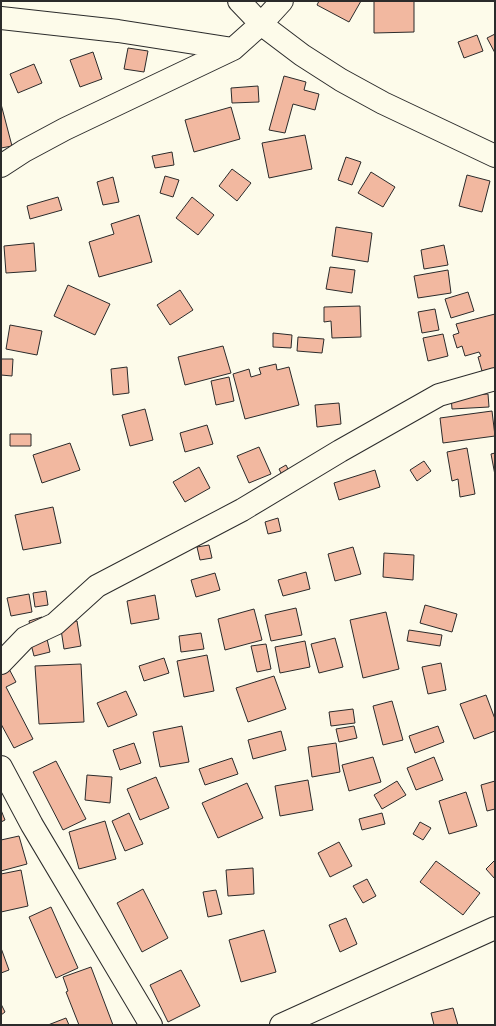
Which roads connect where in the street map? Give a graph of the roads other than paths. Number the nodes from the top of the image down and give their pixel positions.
1 (239, 1) edge
2 (282, 1) edge
3 (1, 18) edge
4 (261, 24) junction
5 (233, 49) junction
6 (495, 156) edge
7 (1, 166) edge
8 (495, 379) edge
9 (1, 663) edge
10 (1, 767) edge
11 (495, 928) edge
12 (151, 1025) edge
13 (281, 1025) edge

1 - 4 street
2 - 4 street
3 - 5 street
4 - 5 street
4 - 6 street
5 - 7 street
8 - 9 street
10 - 12 street
11 - 13 street

